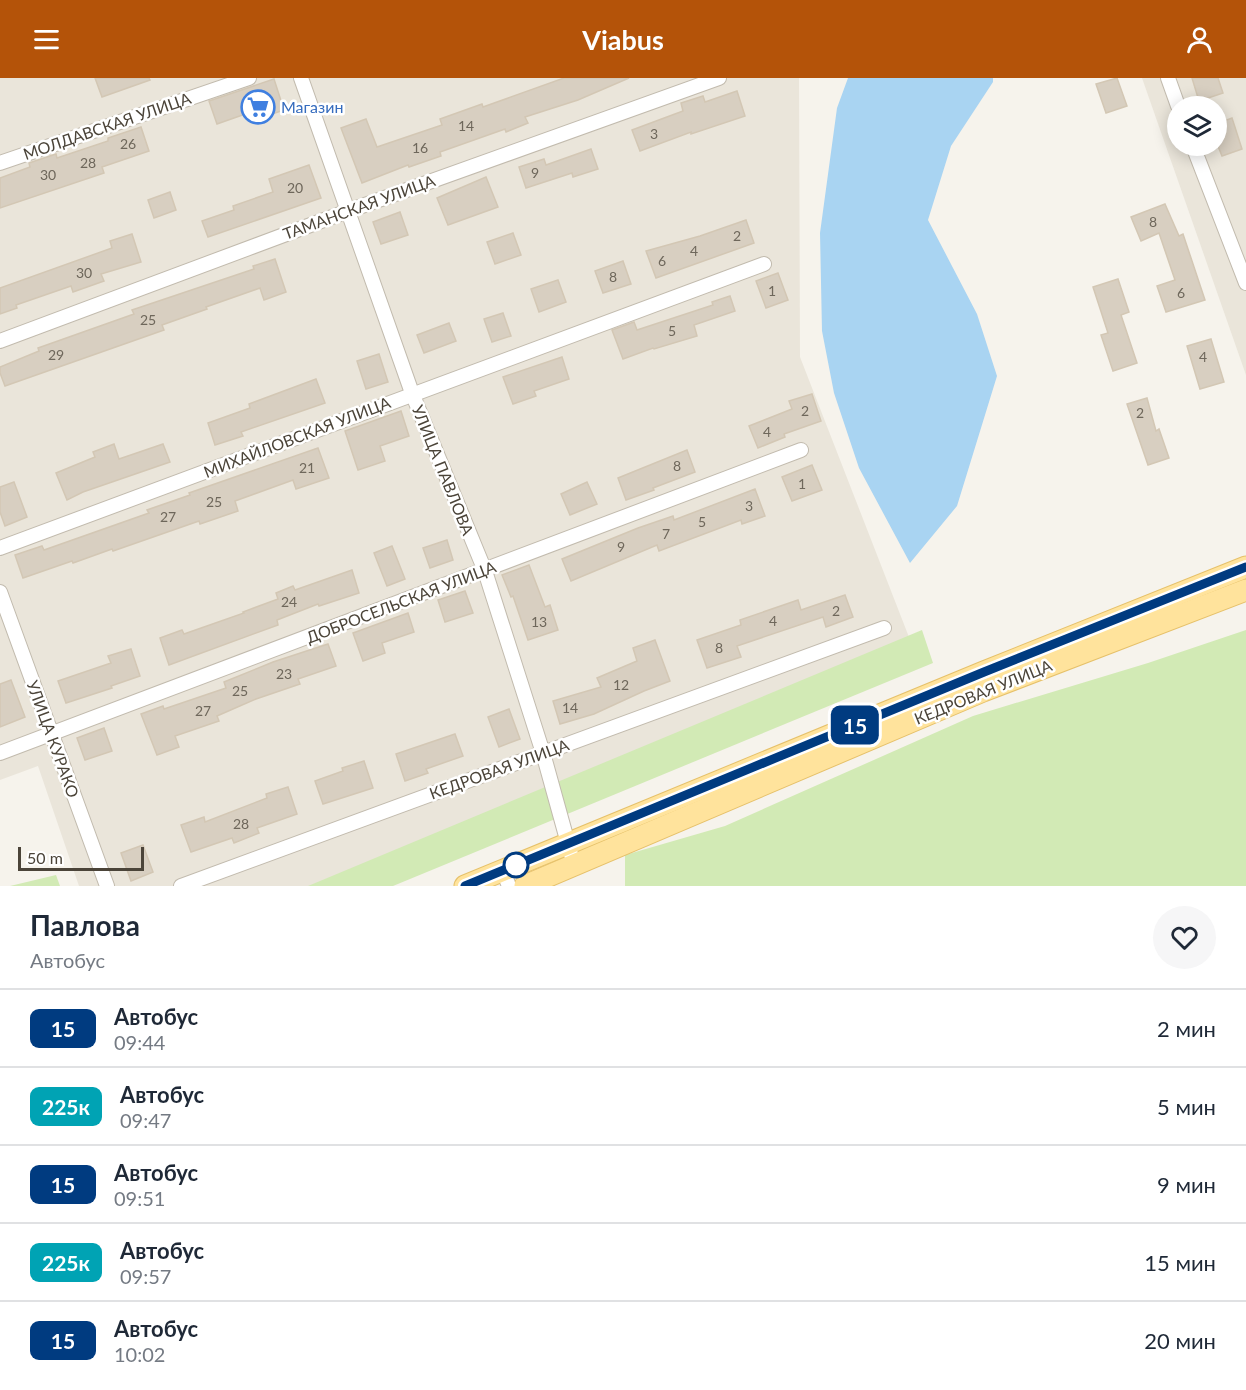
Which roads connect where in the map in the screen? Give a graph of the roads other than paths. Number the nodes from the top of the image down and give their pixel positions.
1 (249, 78) edge
2 (301, 78) edge
3 (719, 78) edge
4 (1167, 78) edge
5 (1174, 96) edge
6 (1197, 156) edge
7 (0, 163) edge
8 (348, 211) junction
9 (764, 264) dead end
10 (1245, 274) edge
11 (0, 341) edge
12 (412, 393) junction
13 (801, 450) dead end
14 (0, 548) edge
15 (1246, 567) edge
16 (484, 571) junction
17 (1246, 590) edge
18 (0, 592) edge
19 (885, 628) dead end
20 (50, 734) junction
21 (0, 753) edge
22 (543, 753) junction
23 (569, 843) junction
24 (574, 865) junction
25 (506, 878) edge
26 (107, 886) edge
27 (181, 886) edge
28 (465, 886) edge
29 (525, 886) edge

1 - 7 street, МОЛДАВСКАЯ УЛИЦА
2 - 8 street, УЛИЦА ПАВЛОВА
3 - 8 street, ТАМАНСКАЯ УЛИЦА
4 - 5 street
6 - 10 street
8 - 11 street, ТАМАНСКАЯ УЛИЦА
8 - 12 street, УЛИЦА ПАВЛОВА
9 - 12 street, МИХАЙЛОВСКАЯ УЛИЦА
12 - 14 street, МИХАЙЛОВСКАЯ УЛИЦА
12 - 16 street, УЛИЦА ПАВЛОВА
13 - 16 street, ДОБРОСЕЛЬСКАЯ УЛИЦА
15 - 23 main road, КЕДРОВАЯ УЛИЦА
16 - 20 street, ДОБРОСЕЛЬСКАЯ УЛИЦА
16 - 22 street, УЛИЦА ПАВЛОВА
17 - 24 main road, КЕДРОВАЯ УЛИЦА
18 - 20 street, УЛИЦА КУРАКО
19 - 22 street, КЕДРОВАЯ УЛИЦА
20 - 21 street, ДОБРОСЕЛЬСКАЯ УЛИЦА
20 - 26 street, УЛИЦА КУРАКО
22 - 23 street, УЛИЦА ПАВЛОВА
22 - 27 street, КЕДРОВАЯ УЛИЦА
23 - 24 street, УЛИЦА ПАВЛОВА
23 - 25 main road, КЕДРОВАЯ УЛИЦА
24 - 29 main road, КЕДРОВАЯ УЛИЦА
25 - 28 main road, КЕДРОВАЯ УЛИЦА

